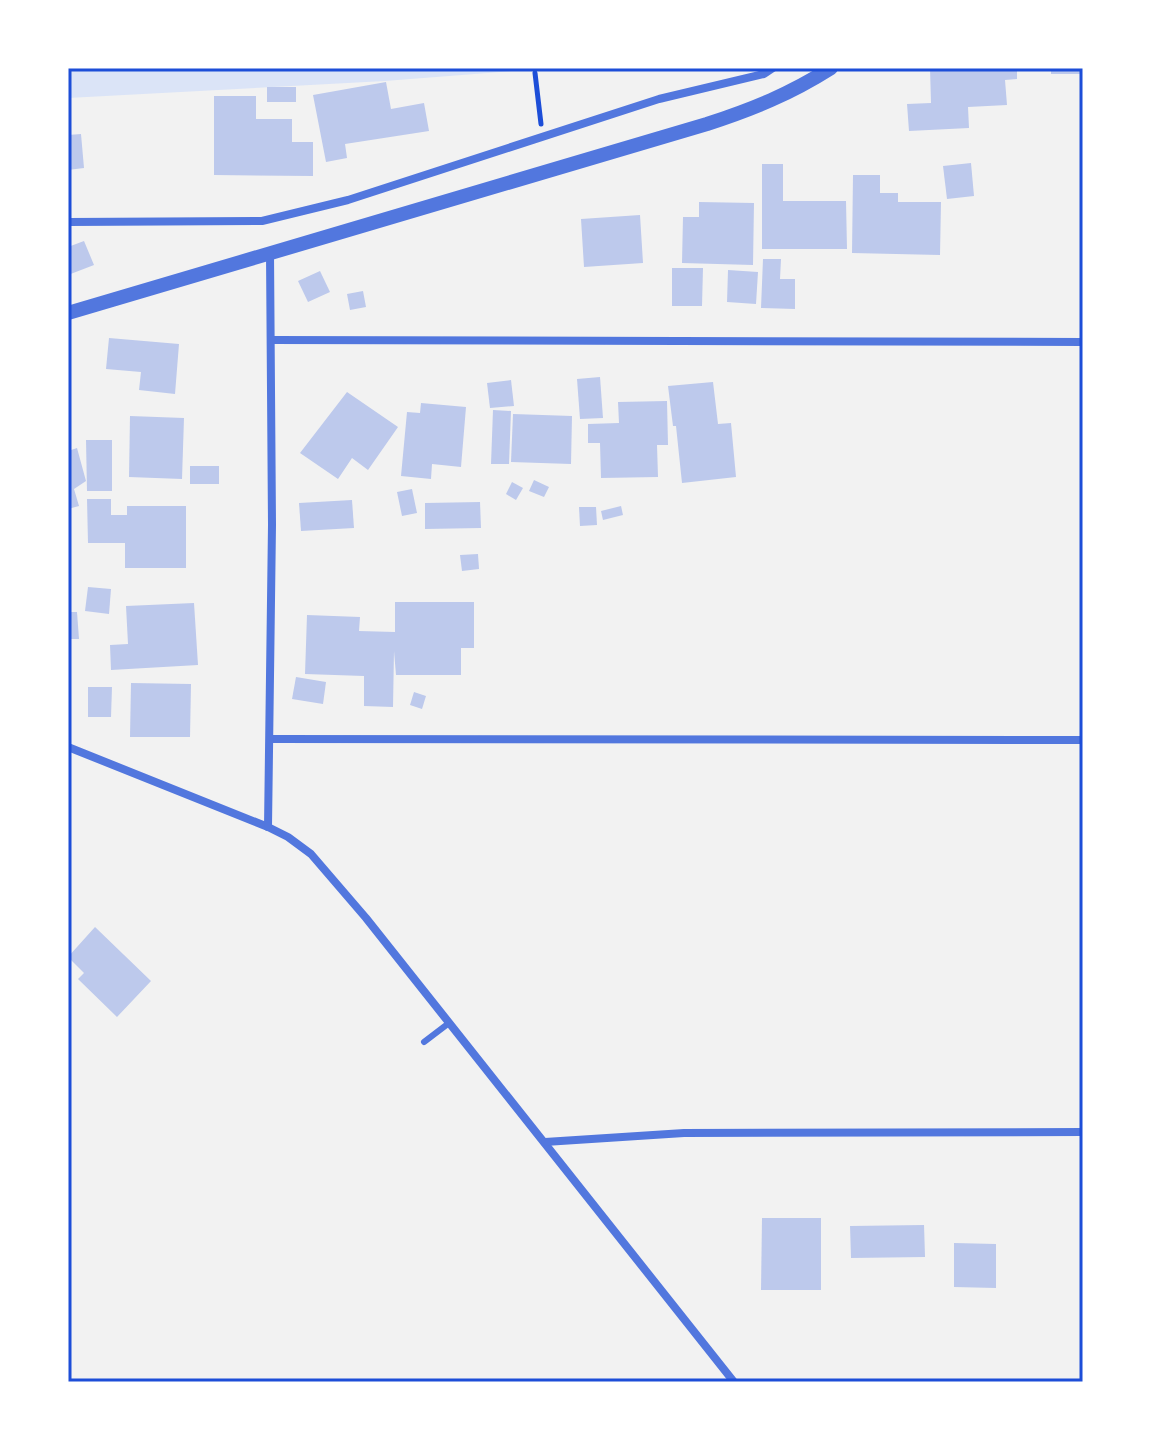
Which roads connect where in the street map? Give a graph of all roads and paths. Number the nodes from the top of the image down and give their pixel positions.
1 (773, 68) edge
2 (831, 68) edge
3 (535, 73) dead end
4 (542, 137) junction
5 (68, 222) edge
6 (270, 253) junction
7 (68, 313) edge
8 (272, 340) junction
9 (1083, 342) edge
10 (271, 739) junction
11 (1083, 740) edge
12 (68, 747) edge
13 (268, 827) junction
14 (449, 1023) junction
15 (424, 1042) dead end
16 (1083, 1132) edge
17 (545, 1142) junction
18 (734, 1382) edge

1 - 4 street
2 - 6 street
3 - 4 path
4 - 5 street
6 - 7 street
6 - 8 street
8 - 9 street
8 - 10 street
10 - 11 street
10 - 13 street
12 - 13 street
13 - 14 street
14 - 15 lane
14 - 17 street
16 - 17 street
17 - 18 street

